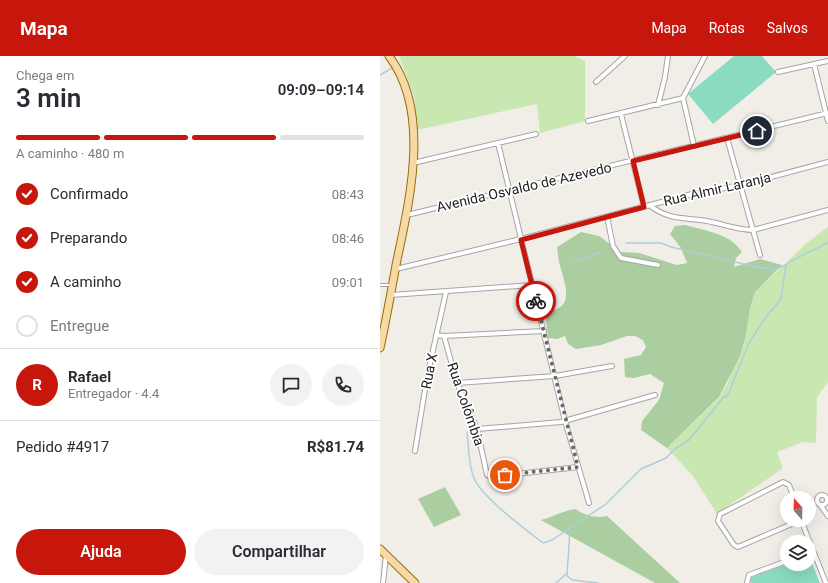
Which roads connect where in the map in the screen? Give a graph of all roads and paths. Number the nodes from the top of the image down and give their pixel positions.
1 (389, 56) edge
2 (625, 56) edge
3 (668, 56) edge
4 (705, 56) edge
5 (828, 61) edge
6 (814, 64) junction
7 (778, 72) dead end
8 (596, 82) dead end
9 (683, 98) junction
10 (658, 105) junction
11 (827, 113) edge
12 (621, 114) junction
13 (588, 121) dead end
14 (828, 121) edge
15 (536, 134) dead end
16 (727, 138) junction
17 (498, 143) junction
18 (694, 146) junction
19 (633, 161) junction
20 (828, 162) edge
21 (413, 163) junction
22 (741, 185) junction
23 (509, 190) junction
24 (649, 206) junction
25 (644, 207) junction
26 (828, 210) edge
27 (407, 215) junction
28 (607, 217) junction
29 (753, 230) junction
30 (521, 240) junction
31 (760, 255) dead end
32 (658, 265) dead end
33 (396, 269) junction
34 (380, 285) edge
35 (532, 285) junction
36 (392, 286) junction
37 (446, 292) junction
38 (391, 295) junction
39 (544, 331) junction
40 (382, 332) edge
41 (436, 335) junction
42 (444, 336) junction
43 (380, 348) edge
44 (612, 366) dead end
45 (555, 376) junction
46 (457, 383) junction
47 (655, 394) dead end
48 (565, 421) junction
49 (477, 430) junction
50 (415, 451) dead end
51 (578, 467) junction
52 (791, 491) edge
53 (589, 503) dead end
54 (825, 506) edge
55 (828, 516) edge
56 (785, 527) edge
57 (380, 549) edge
58 (386, 555) junction
59 (816, 562) edge
60 (780, 564) edge
61 (383, 583) edge
62 (415, 583) edge
63 (747, 583) edge
64 (826, 583) edge

1 - 21 main road
2 - 8 street
3 - 10 street
4 - 9 street
5 - 6 street
6 - 7 street
6 - 11 street
9 - 10 street
9 - 18 street
10 - 12 street
11 - 14 street
11 - 16 street, Avenida Osvaldo de Azevedo
12 - 13 street
12 - 19 street
15 - 17 street
16 - 18 street, Avenida Osvaldo de Azevedo
16 - 22 street
17 - 21 street
17 - 23 street
18 - 19 street, Avenida Osvaldo de Azevedo
19 - 23 street, Avenida Osvaldo de Azevedo
19 - 25 street
20 - 22 street, Rua Almir Laranja
21 - 27 main road
22 - 24 street, Rua Almir Laranja
22 - 29 street
23 - 27 street, Avenida Osvaldo de Azevedo
23 - 30 street
24 - 25 street, Rua Almir Laranja
24 - 29 street
25 - 28 street, Rua Almir Laranja
26 - 29 street
27 - 33 main road
28 - 30 street, Rua Almir Laranja
28 - 32 street
29 - 31 street
30 - 33 street, Rua Almir Laranja
30 - 35 street
33 - 36 main road
34 - 36 lane
35 - 37 street
35 - 39 street
36 - 38 main road
37 - 38 street
37 - 41 street, Rua X
38 - 40 main road
39 - 42 street
39 - 45 street
40 - 43 main road
41 - 42 street
41 - 50 street, Rua X
42 - 46 street, Rua Colômbia
44 - 45 street
45 - 46 street
45 - 48 street
46 - 49 street, Rua Colômbia
47 - 48 street
48 - 49 street
48 - 51 street
49 - 51 street, Rua Colômbia
51 - 53 street
52 - 56 street
54 - 55 street
57 - 58 main road
58 - 61 street
58 - 62 main road
59 - 64 street
60 - 63 street

